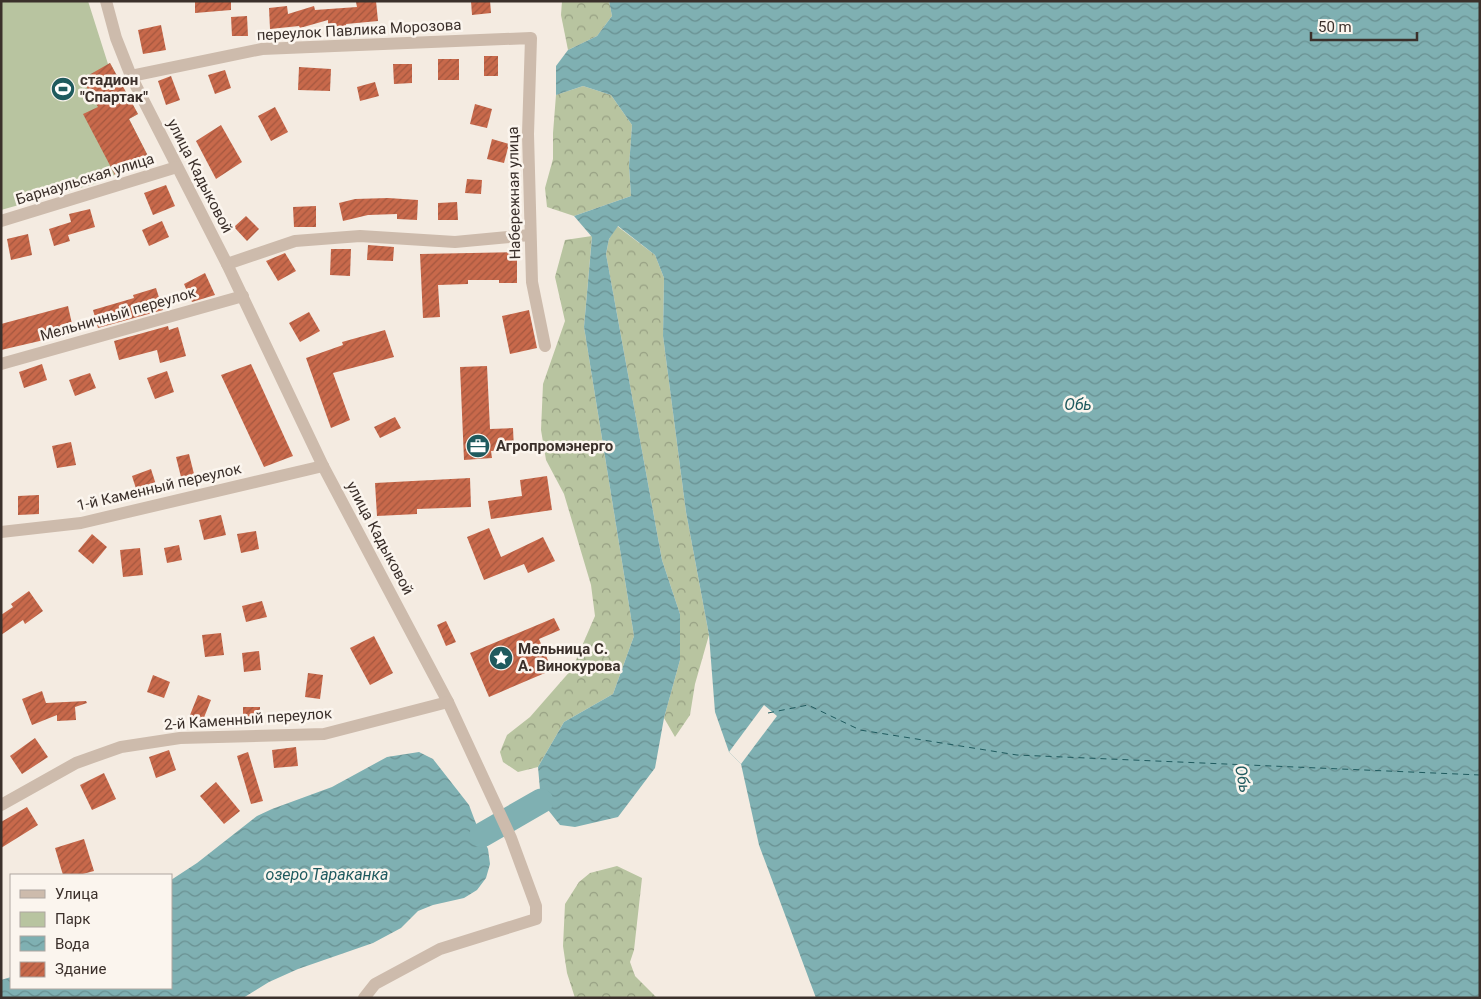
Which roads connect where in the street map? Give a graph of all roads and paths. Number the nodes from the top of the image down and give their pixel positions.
1 (106, 1) edge
2 (532, 38) joint
3 (131, 76) junction
4 (177, 168) junction
5 (1, 221) edge
6 (530, 235) junction
7 (227, 264) junction
8 (243, 296) junction
9 (545, 346) dead end
10 (1, 364) edge
11 (323, 466) junction
12 (1, 532) edge
13 (448, 702) junction
14 (1, 805) edge
15 (364, 998) edge

1 - 3 street, улица Кадыковой
2 - 3 street, переулок Павлика Морозова
2 - 6 street, Набережная улица
3 - 4 street, улица Кадыковой
4 - 5 street, Барнаульская улица
4 - 7 street, улица Кадыковой
6 - 7 street
6 - 9 street, Набережная улица
7 - 8 street, улица Кадыковой
8 - 10 street, Мельничный переулок
8 - 11 street, улица Кадыковой
11 - 12 street, 1-й Каменный переулок
11 - 13 street, улица Кадыковой
13 - 14 street, 2-й Каменный переулок
13 - 15 street, улица Кадыковой

